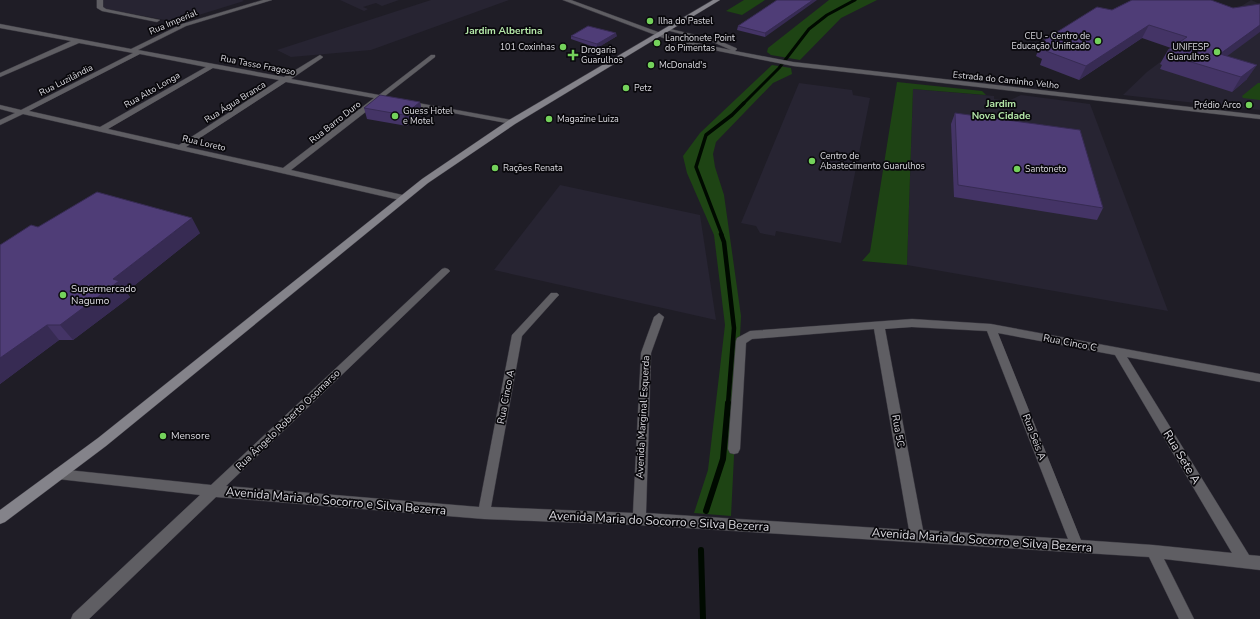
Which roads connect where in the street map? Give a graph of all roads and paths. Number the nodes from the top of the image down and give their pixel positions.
1 (100, 0) edge
2 (269, 0) edge
3 (566, 0) edge
4 (717, 0) edge
5 (157, 20) dead end
6 (0, 26) edge
7 (14, 29) junction
8 (668, 29) junction
9 (0, 35) edge
10 (658, 35) junction
11 (77, 41) junction
12 (131, 51) junction
13 (140, 52) junction
14 (433, 56) dead end
15 (751, 56) junction
16 (320, 57) dead end
17 (212, 66) junction
18 (0, 75) edge
19 (286, 80) junction
20 (380, 98) junction
21 (0, 107) edge
22 (22, 112) junction
23 (1260, 117) edge
24 (512, 122) junction
25 (0, 123) edge
26 (101, 130) junction
27 (179, 148) junction
28 (285, 171) junction
29 (404, 198) junction
30 (445, 271) dead end
31 (554, 294) dead end
32 (659, 317) dead end
33 (879, 326) junction
34 (991, 328) junction
35 (1119, 353) junction
36 (1260, 378) edge
37 (734, 449) dead end
38 (58, 474) junction
39 (214, 491) junction
40 (484, 512) junction
41 (0, 518) edge
42 (639, 519) junction
43 (917, 536) junction
44 (1077, 546) junction
45 (1153, 551) junction
46 (1245, 562) junction
47 (1260, 563) edge
48 (78, 619) edge
49 (1187, 619) edge

1 - 5 street
2 - 12 street, Rua Imperial
3 - 10 street, Estrada do Caminho Velho
4 - 8 main road
6 - 7 street, Rua Tasso Fragoso
7 - 9 street
7 - 11 street, Rua Tasso Fragoso
8 - 10 main road
8 - 15 street, Estrada do Caminho Velho
10 - 15 street, Estrada do Caminho Velho
10 - 24 main road
11 - 12 street, Rua Tasso Fragoso
11 - 18 street
12 - 13 street, Rua Tasso Fragoso
13 - 17 street, Rua Tasso Fragoso
13 - 22 street, Rua Luzilândia
14 - 20 street, Rua Barro Duro
15 - 23 street, Estrada do Caminho Velho
16 - 19 street, Rua Água Branca
17 - 19 street, Rua Tasso Fragoso
17 - 26 street, Rua Alto Longa
19 - 20 street, Rua Tasso Fragoso
19 - 27 street, Rua Água Branca
20 - 24 street, Rua Tasso Fragoso
20 - 28 street, Rua Barro Duro
21 - 22 street, Rua Loreto
22 - 25 street, Rua Luzilândia
22 - 26 street, Rua Loreto
24 - 29 main road
26 - 27 street, Rua Loreto
27 - 28 street, Rua Loreto
28 - 29 street, Rua Loreto
29 - 38 main road
30 - 39 street, Rua Ângelo Roberto Osomarso
31 - 40 street, Rua Cinco A
32 - 42 street, Avenida Marginal Esquerda
33 - 34 street, Rua Cinco C
33 - 37 street, Rua Cinco C
33 - 43 street, Rua 5C
34 - 35 street, Rua Cinco C
34 - 44 street, Rua Seis A
35 - 36 street, Rua Cinco C
35 - 46 street, Rua Sete A
38 - 39 street, Avenida Maria do Socorro e Silva Bezerra
38 - 41 main road
39 - 40 street, Avenida Maria do Socorro e Silva Bezerra
39 - 48 street, Rua Ângelo Roberto Osomarso
40 - 42 street, Avenida Maria do Socorro e Silva Bezerra
42 - 43 street, Avenida Maria do Socorro e Silva Bezerra
43 - 44 street, Avenida Maria do Socorro e Silva Bezerra
44 - 45 street, Avenida Maria do Socorro e Silva Bezerra
45 - 46 street, Avenida Maria do Socorro e Silva Bezerra
45 - 49 street
46 - 47 street, Avenida Maria do Socorro e Silva Bezerra

